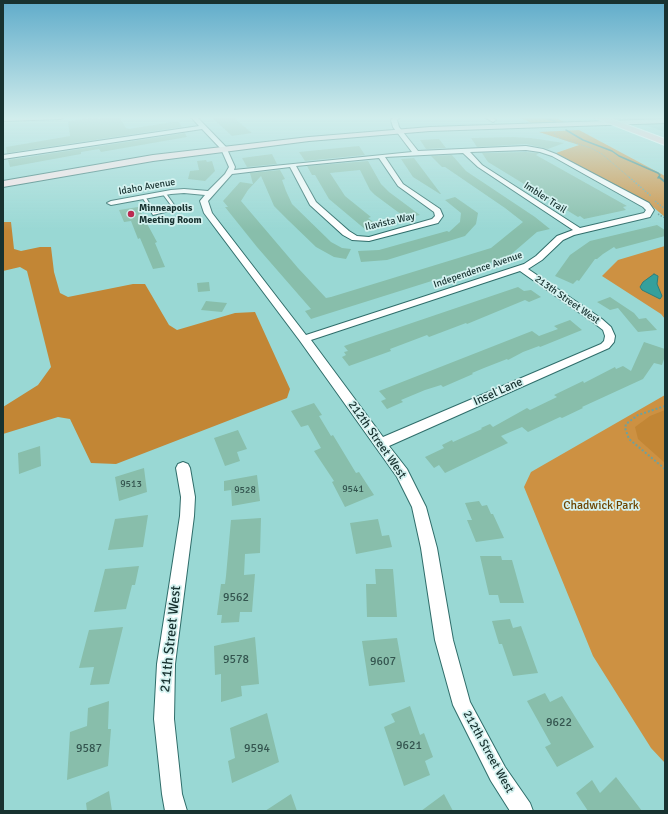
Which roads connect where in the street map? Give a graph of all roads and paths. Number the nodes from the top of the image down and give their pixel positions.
1 (14, 155) edge
2 (174, 155) edge
3 (227, 155) edge
4 (393, 155) edge
5 (469, 155) edge
6 (554, 155) edge
7 (603, 155) edge
8 (381, 156) junction
9 (3, 157) edge
10 (292, 165) junction
11 (230, 172) junction
12 (3, 185) edge
13 (164, 193) junction
14 (210, 193) junction
15 (144, 197) junction
16 (112, 203) dead end
17 (665, 209) edge
18 (665, 214) edge
19 (662, 216) dead end
20 (579, 231) junction
21 (521, 268) junction
22 (610, 336) joint
23 (304, 339) junction
24 (665, 406) edge
25 (381, 444) junction
26 (183, 468) dead end
27 (665, 469) edge
28 (176, 811) edge
29 (522, 811) edge

1 - 9 street
2 - 12 main road
3 - 11 street
4 - 8 street
5 - 20 street, Imbler Trail
6 - 20 street, Independence Avenue
7 - 17 path
8 - 10 street
8 - 10 street, Ilavista Way
10 - 11 street
11 - 14 street
13 - 14 street, Idaho Avenue
13 - 15 street, Idaho Avenue
13 - 15 lane
14 - 23 street, 212th Street West
15 - 16 street, Idaho Avenue
18 - 19 path
20 - 21 street, Independence Avenue
21 - 22 street, 213th Street West
21 - 23 street, Independence Avenue
22 - 25 street, Insel Lane
23 - 25 street, 212th Street West
24 - 27 path
25 - 29 street, 212th Street West
26 - 28 street, 211th Street West

